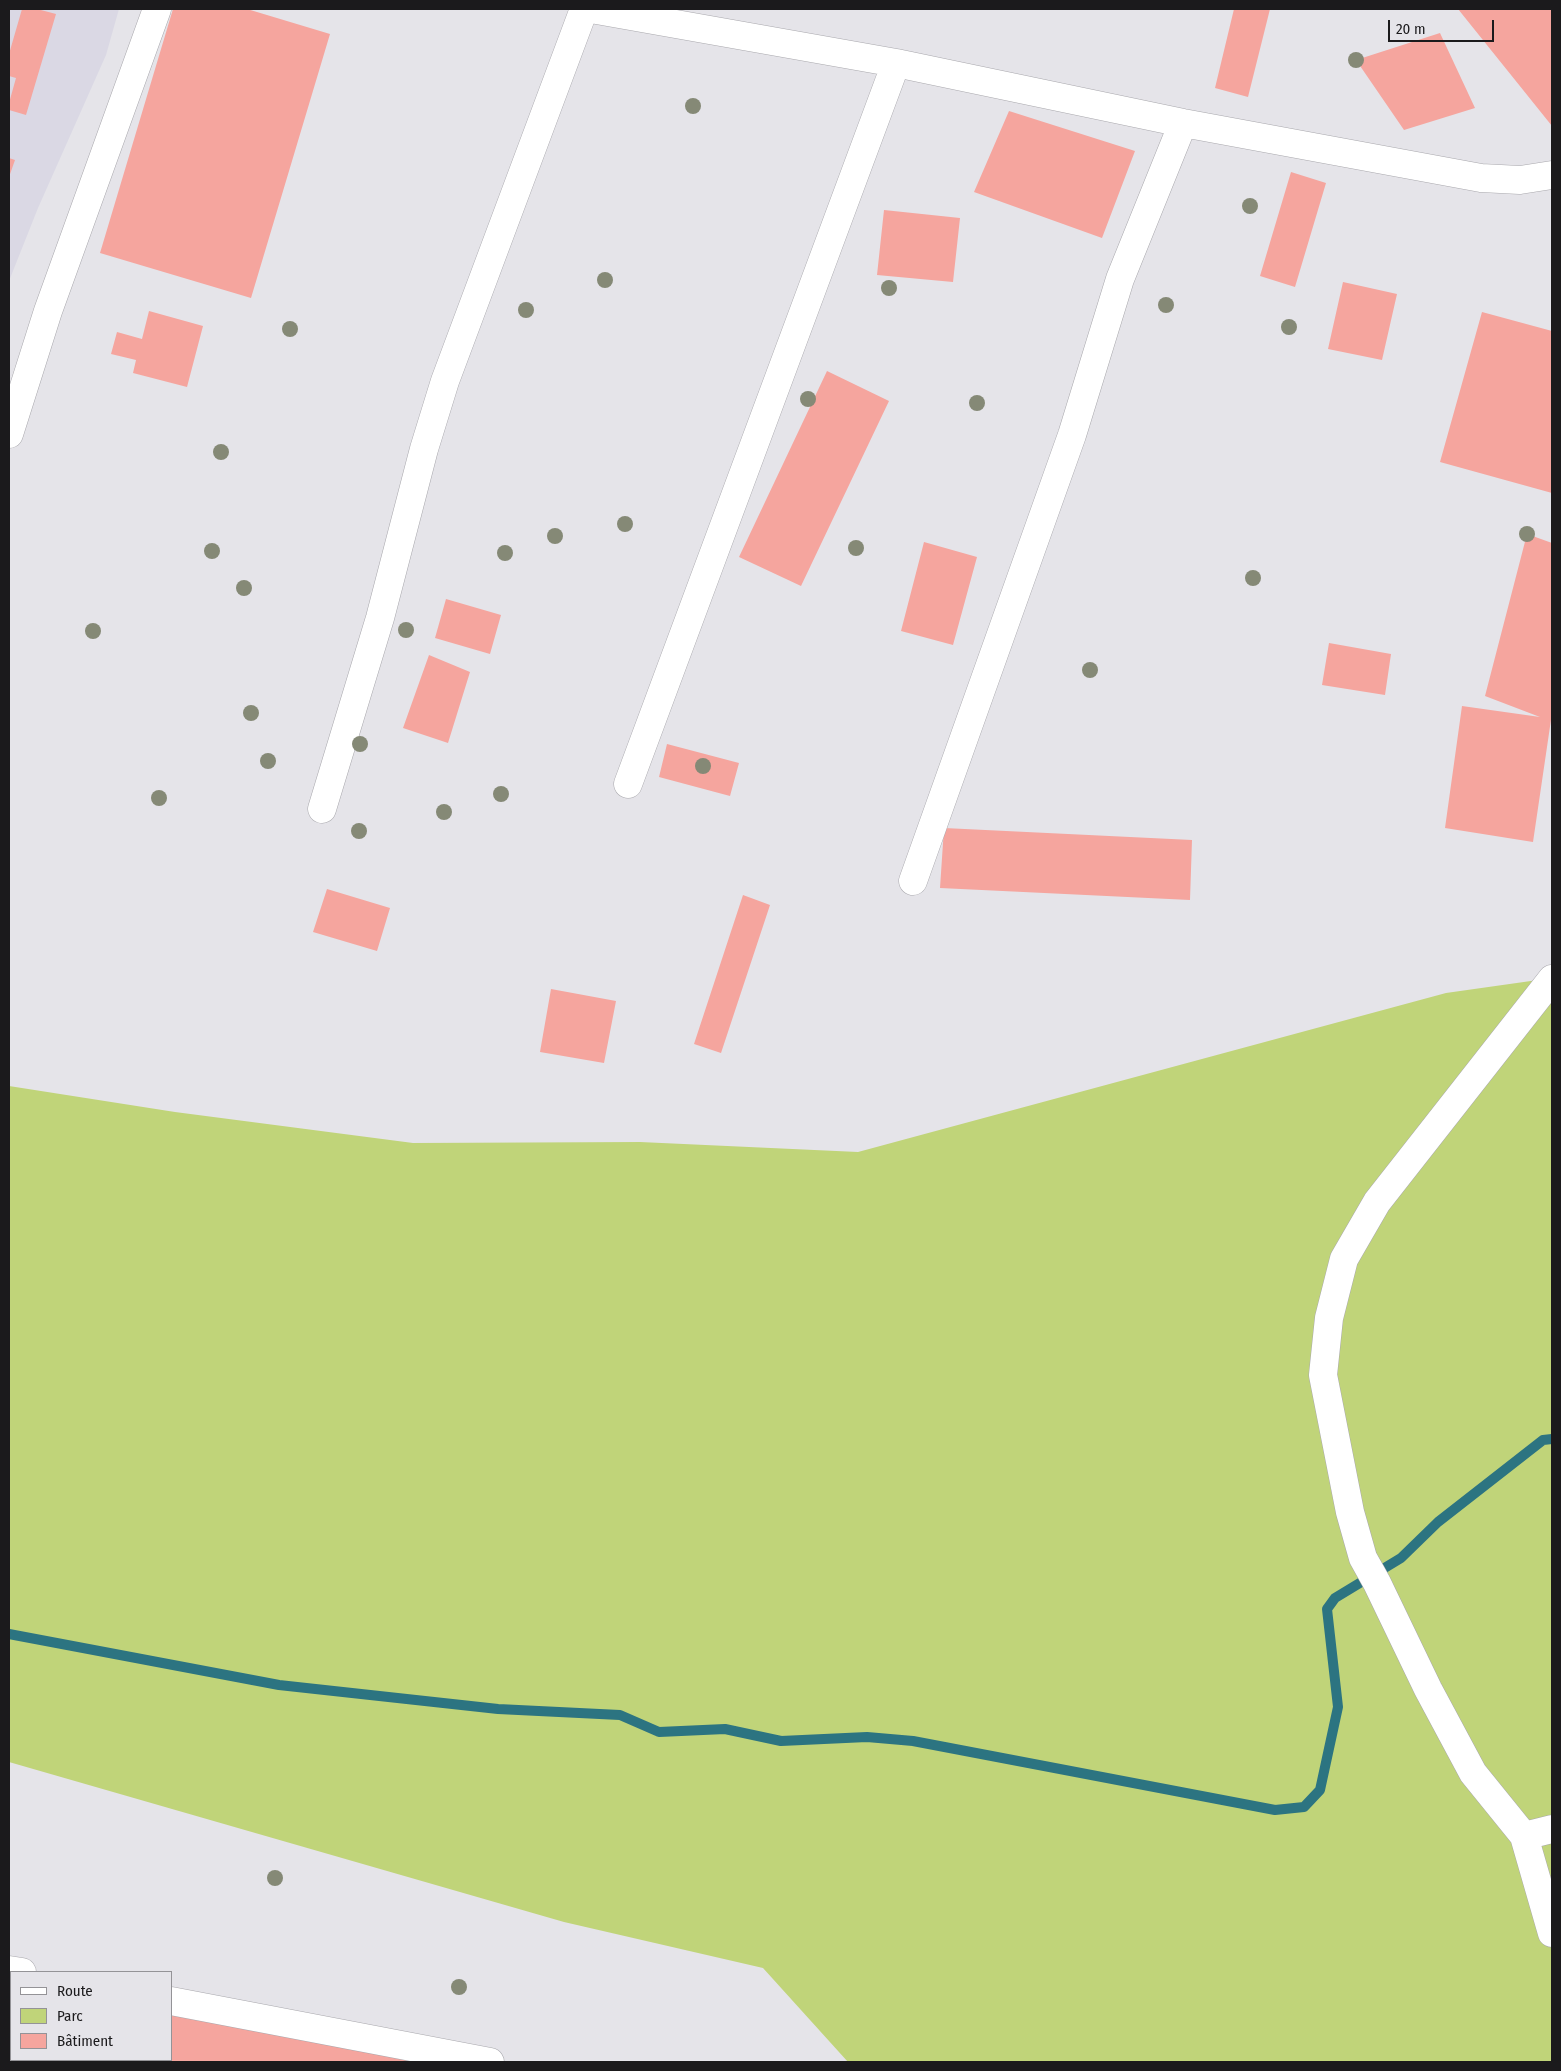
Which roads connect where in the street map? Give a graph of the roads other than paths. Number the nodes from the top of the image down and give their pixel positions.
1 (157, 9) edge
2 (584, 9) edge
3 (591, 9) edge
4 (896, 62) junction
5 (1183, 124) junction
6 (1552, 175) edge
7 (9, 434) edge
8 (628, 784) dead end
9 (322, 809) dead end
10 (913, 881) dead end
11 (1552, 979) edge
12 (1552, 1829) edge
13 (1524, 1836) junction
14 (1552, 1933) edge
15 (172, 2001) edge
16 (490, 2062) edge

1 - 7 street
2 - 9 street
3 - 4 street
4 - 5 street
4 - 8 street
5 - 6 street
5 - 10 street
11 - 13 street
12 - 13 street
13 - 14 street
15 - 16 street

